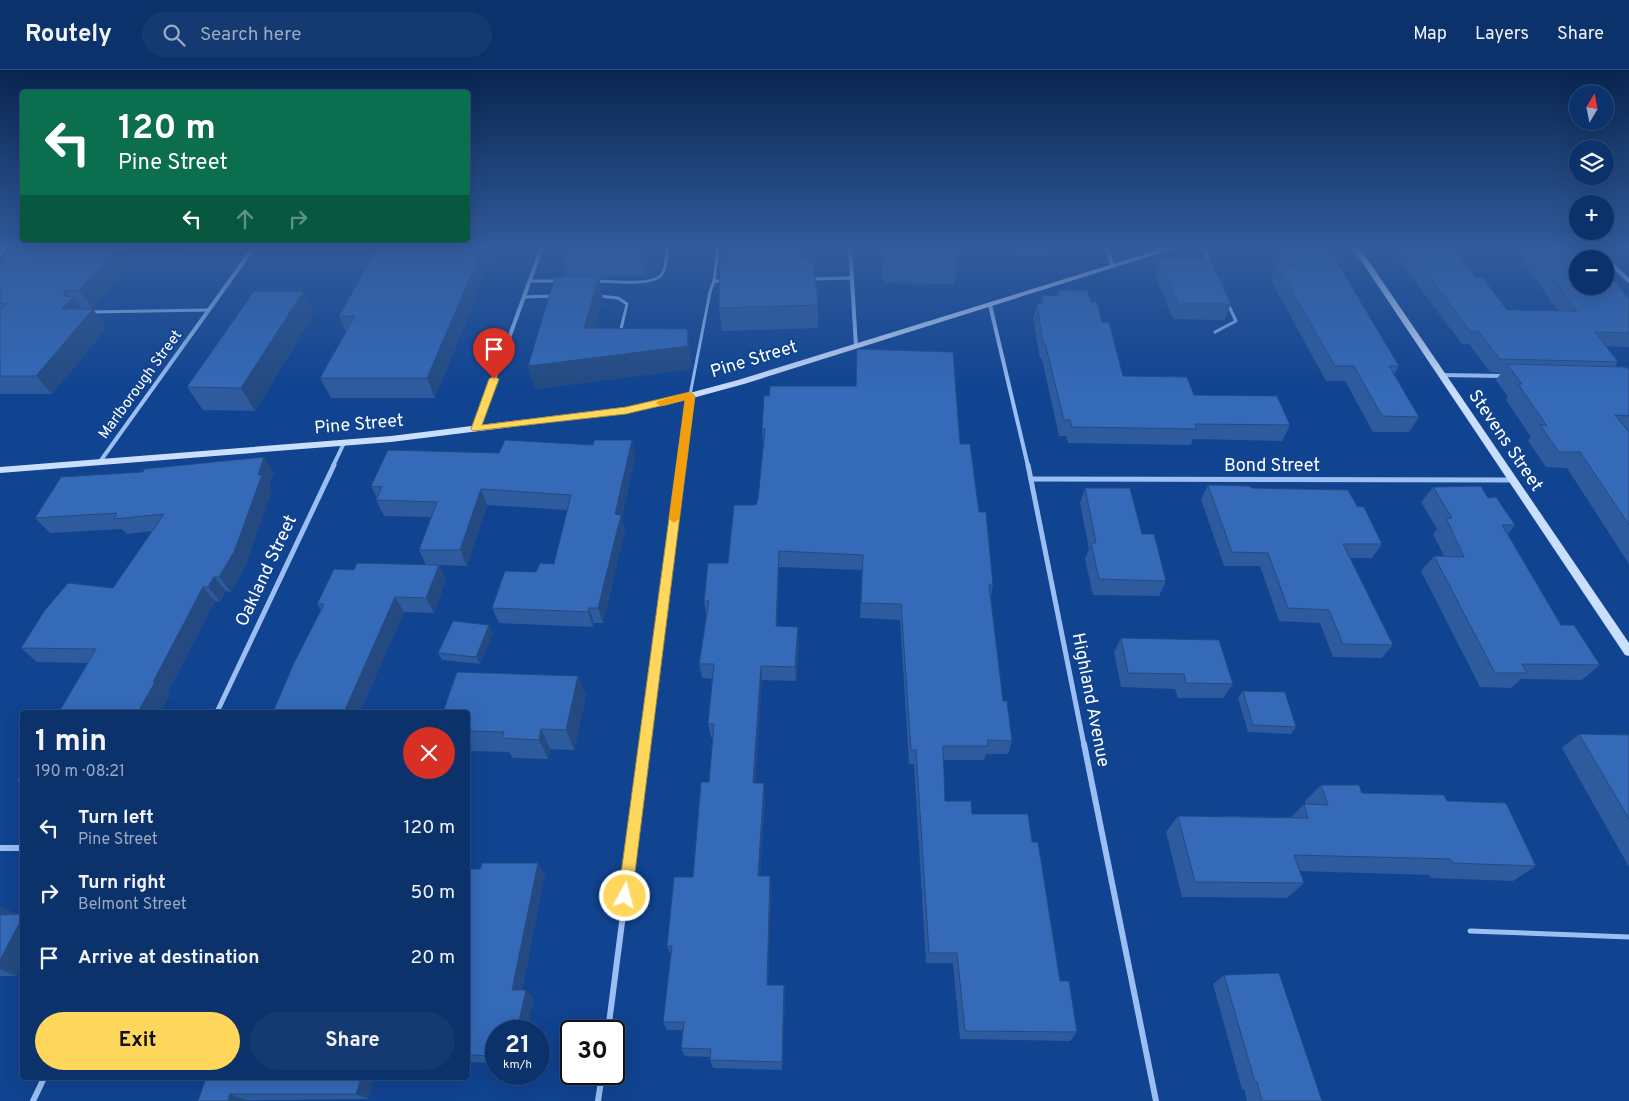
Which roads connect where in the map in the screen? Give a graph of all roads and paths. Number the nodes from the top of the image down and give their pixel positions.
1 (220, 295) edge
2 (709, 295) edge
3 (853, 295) edge
4 (1021, 295) edge
5 (1387, 295) edge
6 (563, 296) edge
7 (592, 296) edge
8 (1225, 296) edge
9 (524, 297) joint
10 (990, 305) junction
11 (209, 310) junction
12 (80, 312) edge
13 (1215, 332) dead end
14 (618, 342) edge
15 (856, 346) junction
16 (1441, 374) junction
17 (1510, 376) edge
18 (690, 396) junction
19 (476, 429) junction
20 (344, 443) junction
21 (99, 463) junction
22 (0, 470) edge
23 (1031, 479) junction
24 (1512, 480) junction
25 (1629, 652) edge
26 (218, 710) edge
27 (0, 848) edge
28 (20, 848) edge
29 (1470, 931) dead end
30 (1629, 937) edge
31 (609, 1020) edge
32 (43, 1080) edge
33 (600, 1085) edge
34 (33, 1101) edge
35 (598, 1101) edge
36 (1156, 1101) edge

1 - 11 street, Marlborough Street
2 - 18 lane
3 - 15 street
4 - 10 street, Pine Street
5 - 16 street, Stevens Street
6 - 9 lane
7 - 14 lane
8 - 13 lane
9 - 19 street
10 - 15 street, Pine Street
10 - 23 street, Highland Avenue
11 - 12 lane
11 - 21 street, Marlborough Street
15 - 18 street, Pine Street
16 - 17 street
16 - 24 street, Stevens Street
18 - 19 street, Pine Street
18 - 31 street
19 - 20 street, Pine Street
20 - 21 street, Pine Street
20 - 26 street, Oakland Street
21 - 22 street, Pine Street
23 - 24 street, Bond Street
23 - 36 street, Highland Avenue
24 - 25 street, Stevens Street
27 - 28 street
29 - 30 lane
32 - 34 street
33 - 35 street

